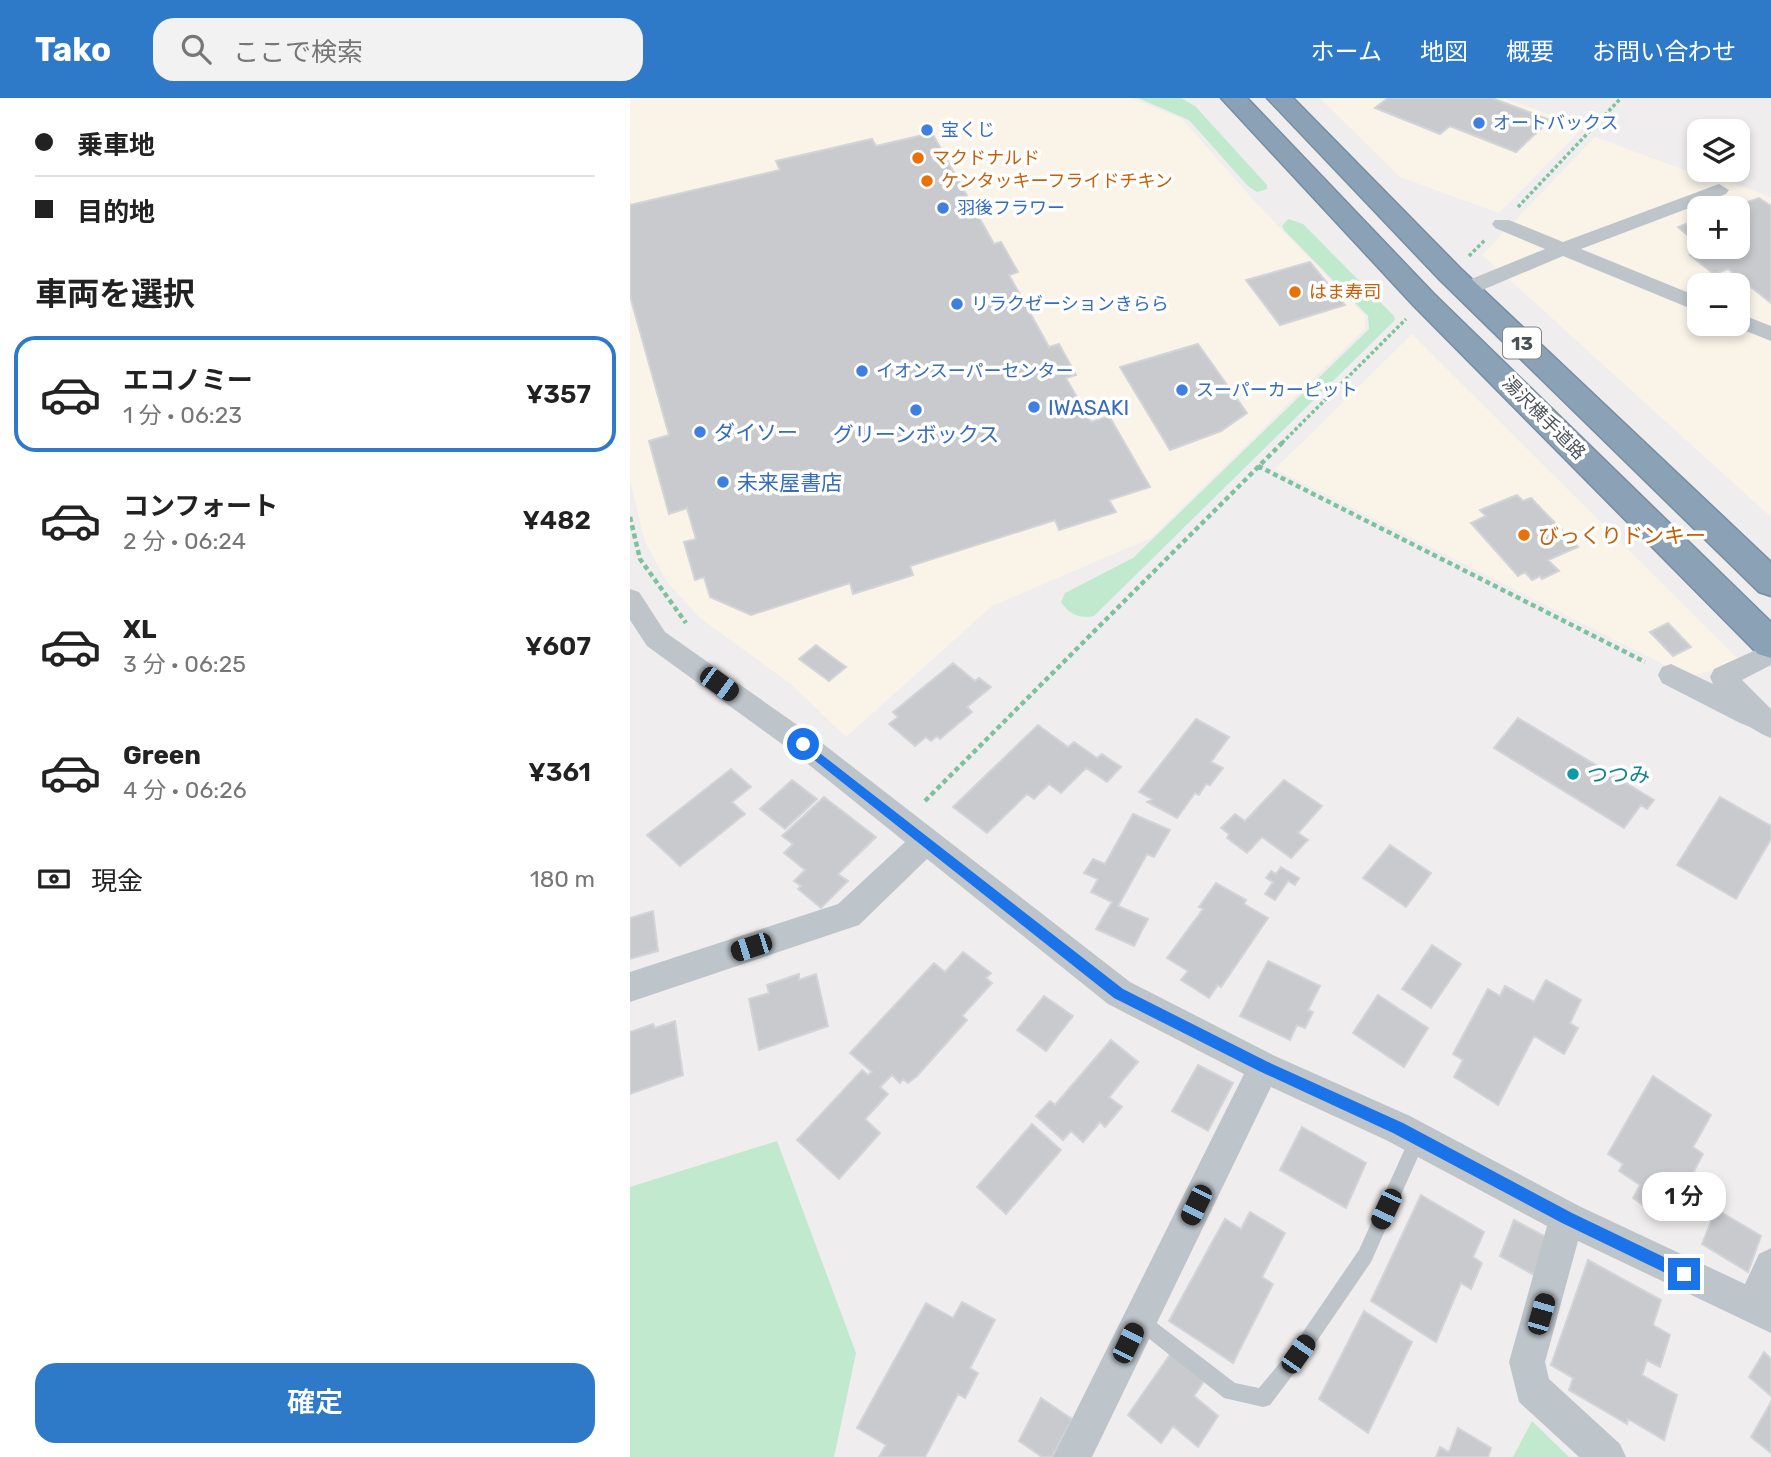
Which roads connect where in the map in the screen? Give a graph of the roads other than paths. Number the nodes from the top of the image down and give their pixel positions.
1 (1233, 98) edge
2 (1279, 98) edge
3 (1719, 190) dead end
4 (1502, 224) road end
5 (1563, 249) junction
6 (1458, 282) junction
7 (1687, 300) edge
8 (1750, 325) edge
9 (1771, 334) edge
10 (1771, 583) edge
11 (630, 599) edge
12 (643, 643) edge
13 (1771, 644) edge
14 (1771, 653) edge
15 (1671, 675) road end
16 (1770, 725) edge
17 (913, 834) junction
18 (630, 987) edge
19 (1264, 1067) junction
20 (1418, 1139) junction
21 (1567, 1218) junction
22 (1771, 1266) edge
23 (1762, 1311) edge
24 (1139, 1320) junction
25 (1072, 1457) edge
26 (1607, 1457) edge

1 - 13 highway, 湯沢横手道路 / 13
2 - 6 highway, 湯沢横手道路 / 13
3 - 5 street
4 - 5 street
5 - 6 street
5 - 7 street
6 - 10 highway, 湯沢横手道路 / 13
8 - 9 street
11 - 12 street
12 - 17 street
14 - 16 street
15 - 16 street
17 - 18 street
17 - 19 street
19 - 20 street
19 - 24 street
20 - 21 street
20 - 24 lane
21 - 23 street
21 - 26 street
22 - 23 street
24 - 25 street

